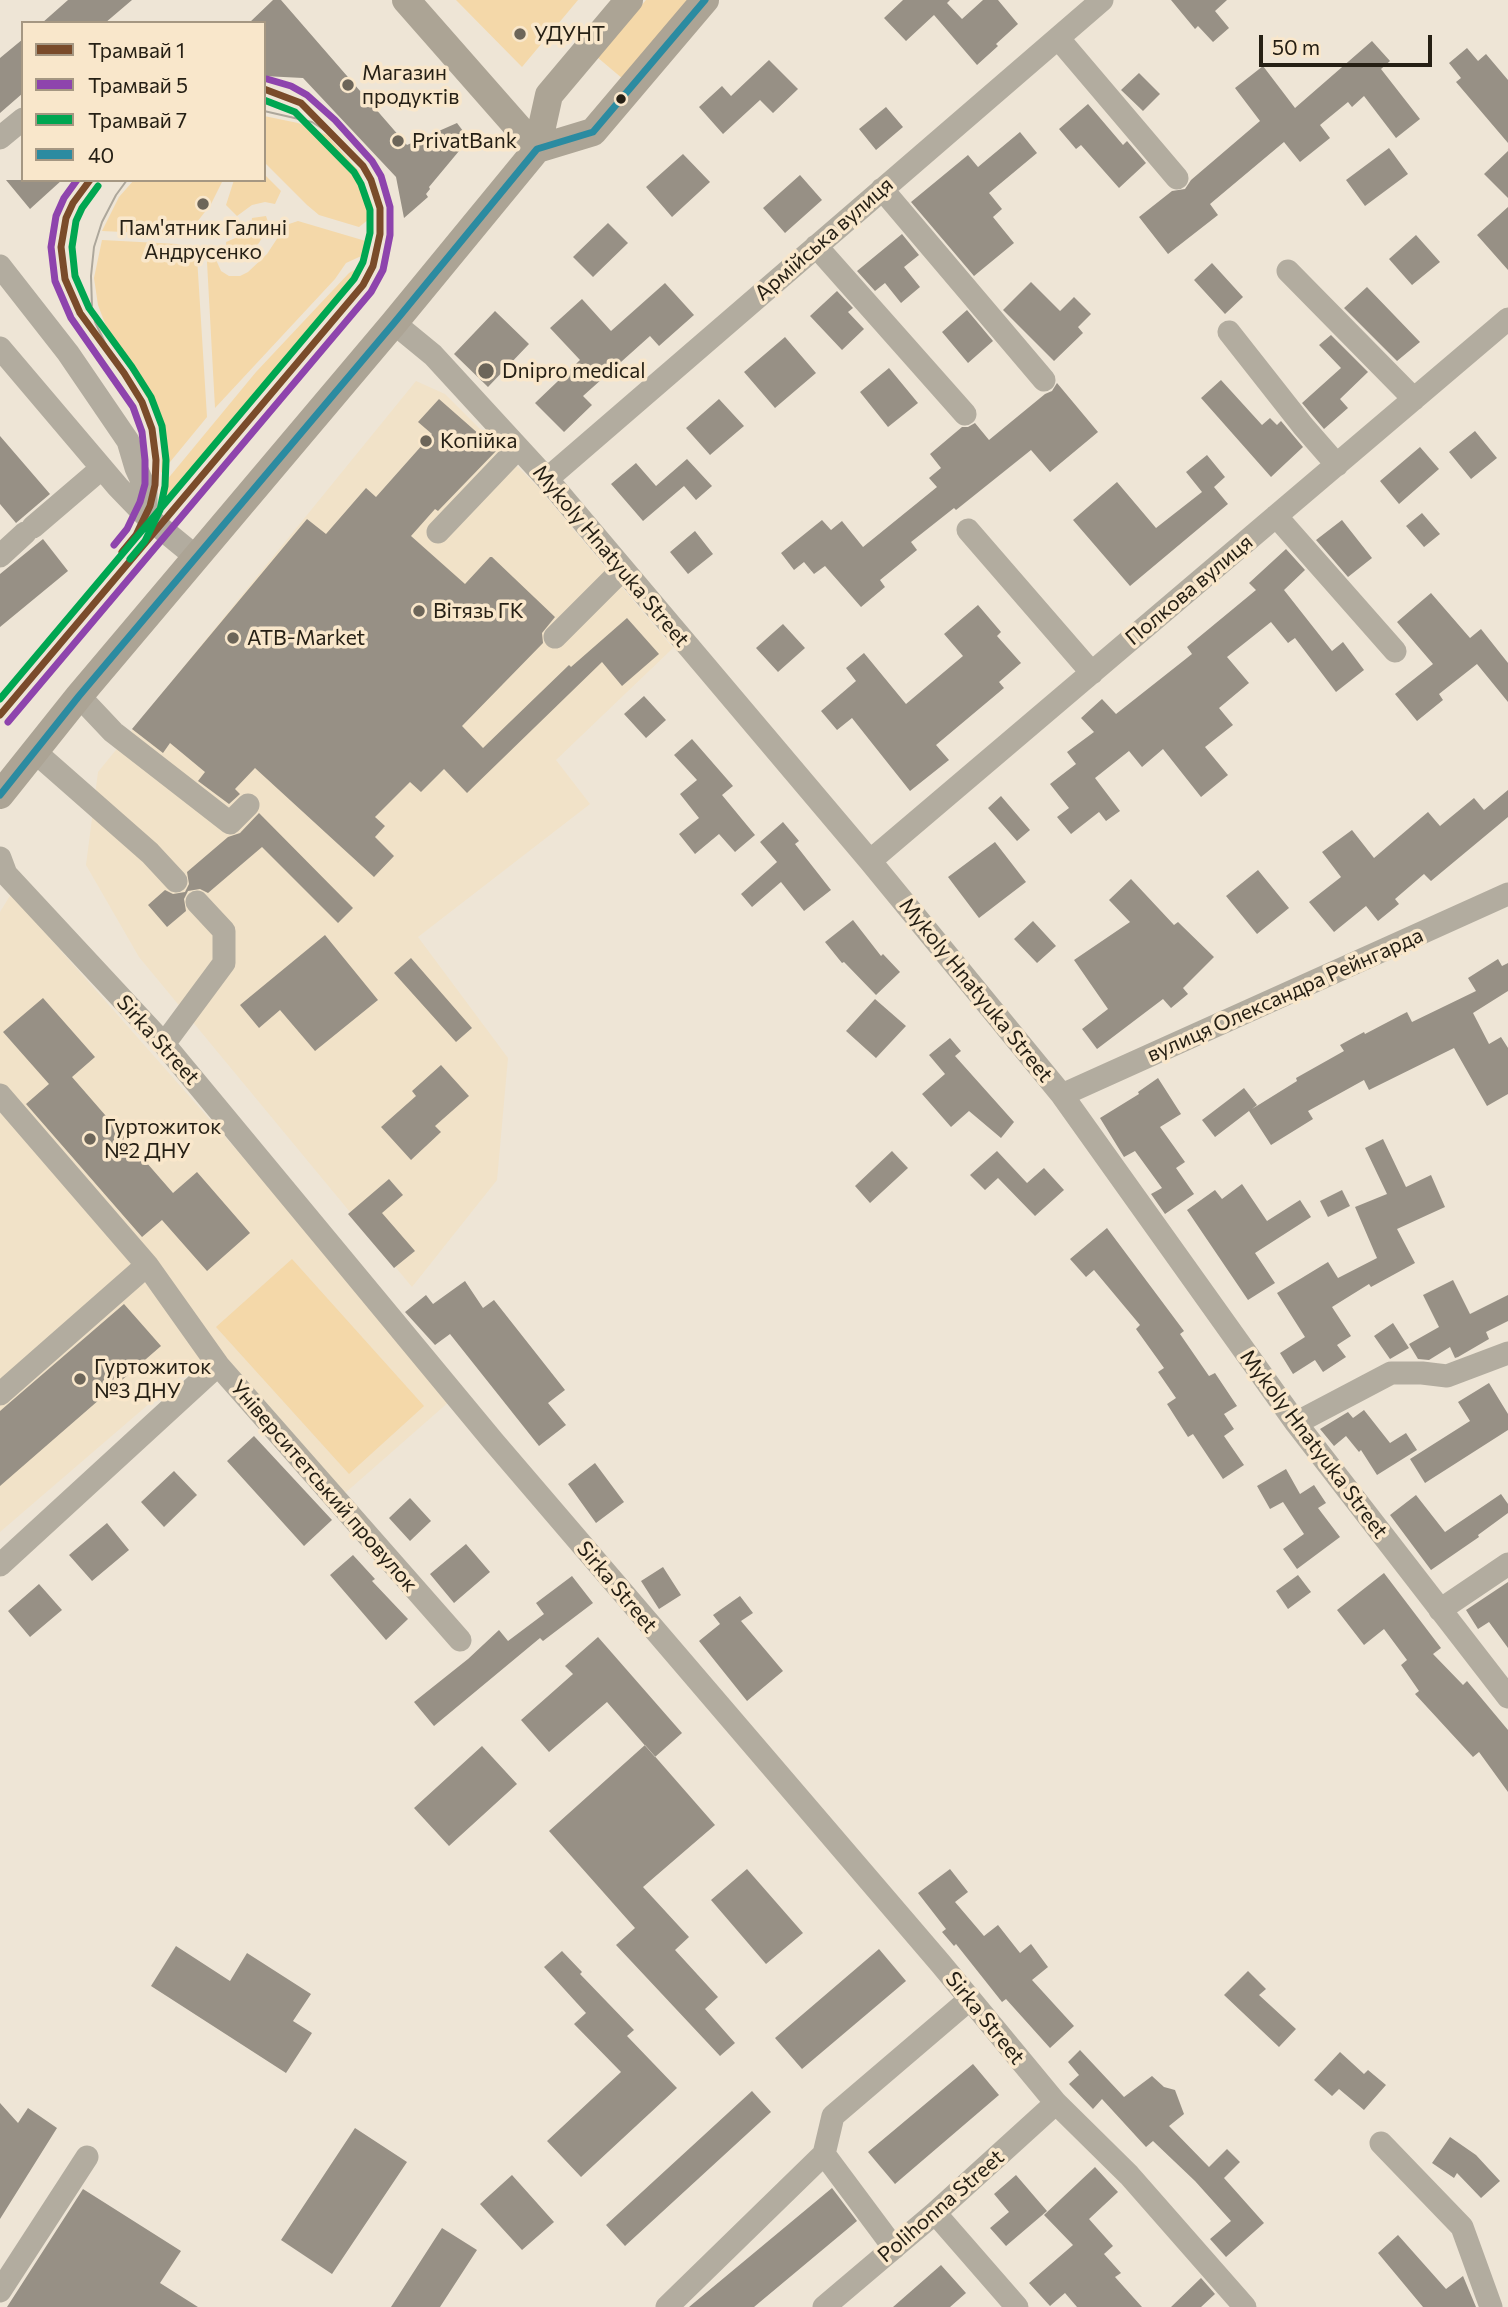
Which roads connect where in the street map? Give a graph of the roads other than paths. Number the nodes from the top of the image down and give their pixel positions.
1 (406, 0) edge
2 (629, 0) edge
3 (705, 0) edge
4 (1102, 0) edge
5 (1058, 38) junction
6 (21, 120) edge
7 (0, 138) edge
8 (537, 149) junction
9 (1177, 178) dead end
10 (882, 190) junction
11 (816, 246) junction
12 (0, 266) edge
13 (1288, 271) dead end
14 (1508, 319) edge
15 (394, 323) junction
16 (1229, 331) dead end
17 (0, 348) edge
18 (1044, 380) dead end
19 (1414, 399) junction
20 (965, 414) dead end
21 (518, 448) junction
22 (1337, 464) junction
23 (102, 468) junction
24 (547, 479) junction
25 (146, 516) junction
26 (1276, 516) junction
27 (968, 530) dead end
28 (438, 532) dead end
29 (2, 552) edge
30 (196, 557) junction
31 (622, 570) junction
32 (555, 637) dead end
33 (1395, 652) dead end
34 (1092, 673) junction
35 (79, 696) junction
36 (34, 751) junction
37 (0, 795) edge
38 (248, 805) dead end
39 (0, 858) edge
40 (870, 860) junction
41 (176, 881) dead end
42 (1508, 894) edge
43 (197, 902) dead end
44 (164, 1044) junction
45 (0, 1095) edge
46 (1062, 1095) junction
47 (147, 1265) junction
48 (1508, 1353) edge
49 (218, 1365) junction
50 (0, 1394) edge
51 (1296, 1423) junction
52 (1508, 1564) edge
53 (0, 1565) edge
54 (1440, 1610) junction
55 (460, 1640) dead end
56 (1508, 1697) edge
57 (970, 1999) junction
58 (1056, 2104) junction
59 (1381, 2143) dead end
60 (824, 2154) junction
61 (87, 2157) dead end
62 (935, 2213) junction
63 (894, 2248) junction
64 (0, 2291) edge
65 (667, 2307) edge
66 (824, 2307) edge
67 (1017, 2307) edge
68 (1245, 2307) edge
69 (1491, 2307) edge

1 - 8 main road
2 - 8 main road
3 - 8 main road
4 - 5 street, Армійська вулиця
5 - 9 street
5 - 10 street, Армійська вулиця
6 - 7 street
8 - 15 main road
10 - 11 street, Армійська вулиця
10 - 18 street
11 - 20 street
11 - 24 street, Армійська вулиця
12 - 25 street
13 - 19 street
14 - 19 street, Полкова вулиця
15 - 21 street, Mykoly Hnatyuka Street
15 - 30 main road
16 - 22 street
17 - 23 street
19 - 22 street, Полкова вулиця
21 - 24 street, Mykoly Hnatyuka Street
21 - 28 street
22 - 26 street, Полкова вулиця
23 - 25 street
23 - 29 street
24 - 31 street, Mykoly Hnatyuka Street
25 - 30 street
26 - 33 street
26 - 34 street, Полкова вулиця
27 - 34 street
30 - 35 main road
31 - 32 street
31 - 40 street, Mykoly Hnatyuka Street
34 - 40 street, Полкова вулиця
35 - 36 main road
35 - 38 street
36 - 37 main road
36 - 41 street
39 - 44 street, Sirka Street
40 - 46 street, Mykoly Hnatyuka Street
42 - 46 street, вулиця Олександра Рейнгарда
43 - 44 street
44 - 57 street, Sirka Street
45 - 47 street
46 - 51 street, Mykoly Hnatyuka Street
47 - 49 street
47 - 50 street
48 - 51 street
49 - 53 street, Університетський провулок
49 - 55 street, Університетський провулок
51 - 54 street, Mykoly Hnatyuka Street
52 - 54 street
54 - 56 street, Mykoly Hnatyuka Street
57 - 58 street, Sirka Street
57 - 60 street
58 - 62 street, Polihonna Street
58 - 68 street, Sirka Street
59 - 69 street
60 - 63 street
60 - 65 street
61 - 64 street
62 - 63 street, Polihonna Street
62 - 67 street
63 - 66 street, Polihonna Street

